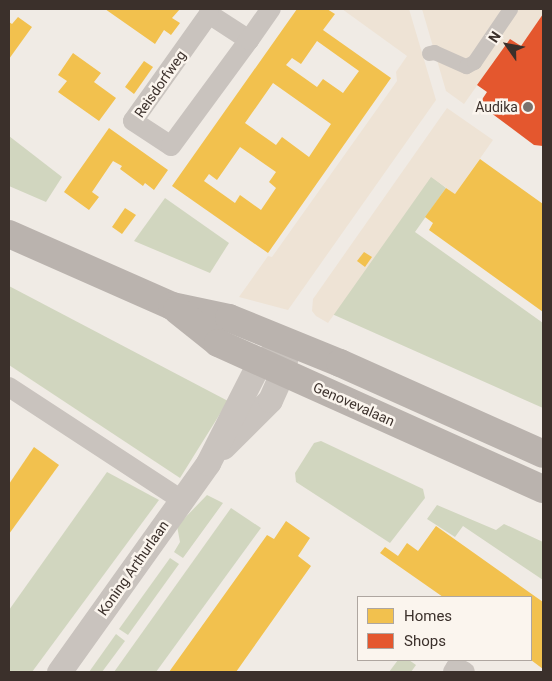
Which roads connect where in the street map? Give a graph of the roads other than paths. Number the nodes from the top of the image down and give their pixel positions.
1 (271, 9) edge
2 (510, 9) edge
3 (250, 40) junction
4 (429, 53) dead end
5 (9, 234) edge
6 (172, 306) junction
7 (289, 342) junction
8 (271, 368) junction
9 (9, 387) edge
10 (543, 454) edge
11 (543, 489) edge
12 (182, 500) junction
13 (58, 672) edge
14 (453, 672) edge
15 (464, 672) edge

1 - 3 street, Reisdorfweg
2 - 4 street
3 - 3 street, Reisdorfweg
5 - 6 main road, Genovevalaan
6 - 7 main road, Genovevalaan
6 - 8 main road, Genovevalaan
7 - 8 street, Koning Arthurlaan
7 - 10 main road, Genovevalaan
8 - 11 main road, Genovevalaan
8 - 12 street, Koning Arthurlaan
9 - 12 street
12 - 13 street, Koning Arthurlaan
14 - 15 street

